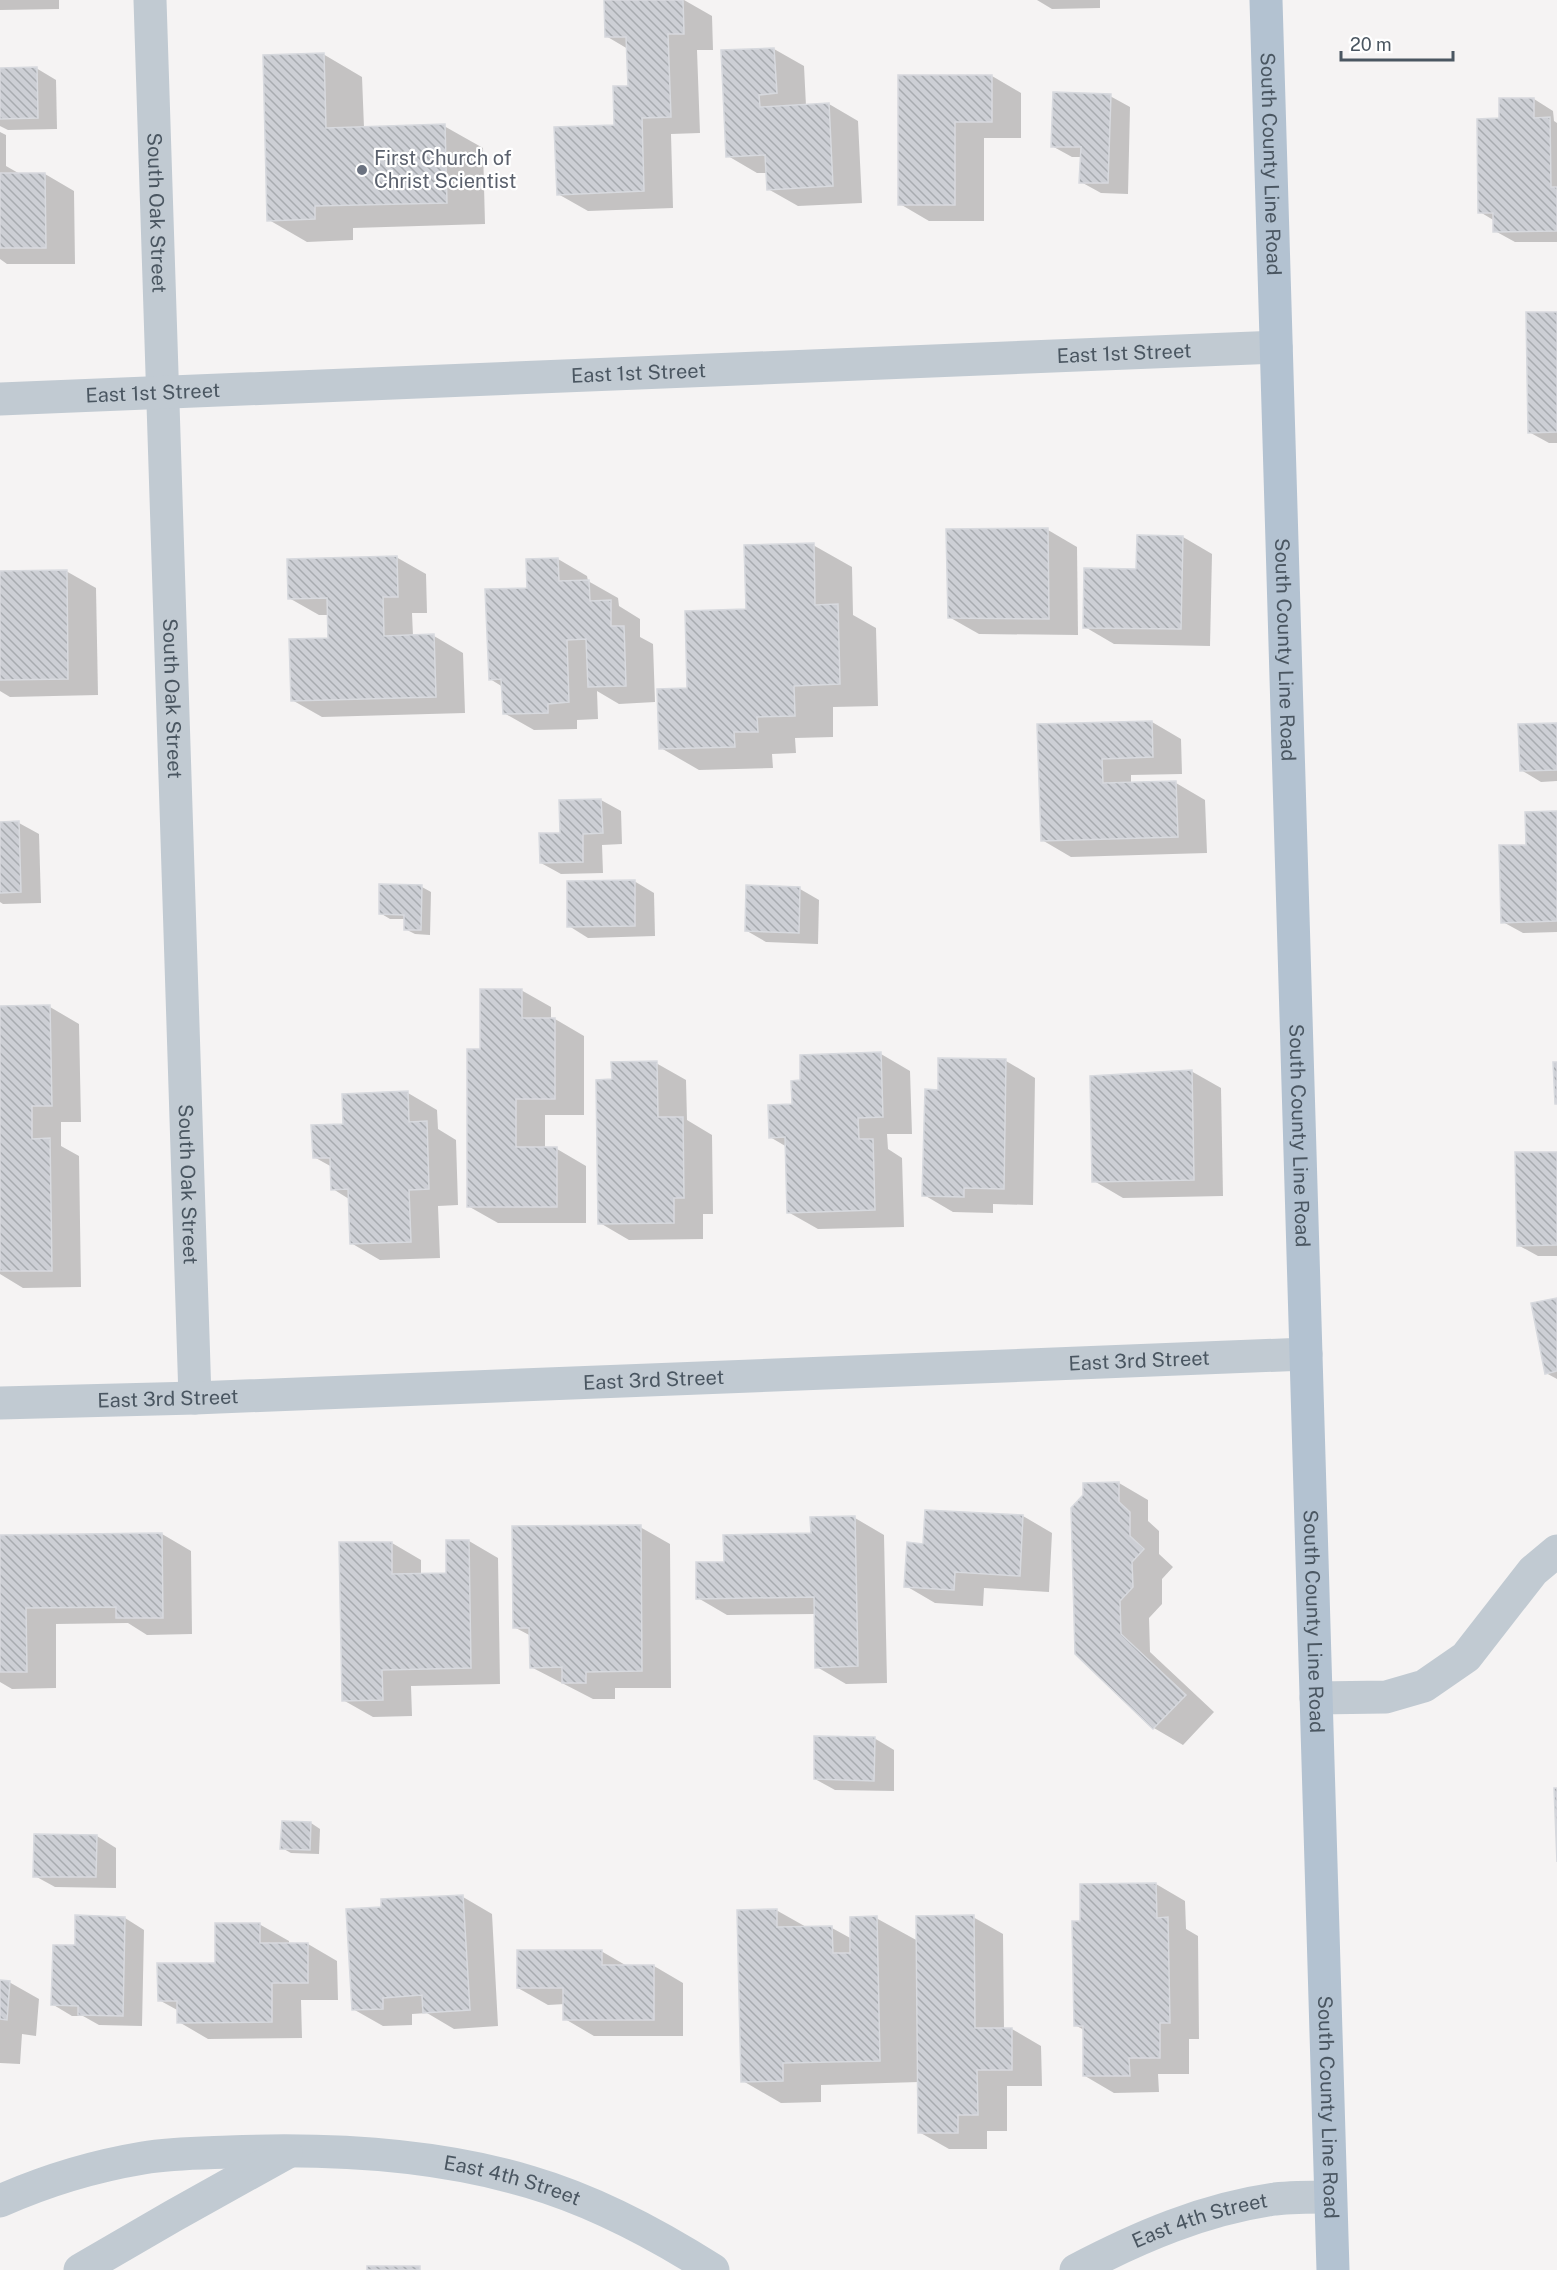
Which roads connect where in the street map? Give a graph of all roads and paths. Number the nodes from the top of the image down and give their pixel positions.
1 (150, 0) edge
2 (1266, 0) edge
3 (1276, 347) junction
4 (161, 391) junction
5 (0, 399) edge
6 (1306, 1354) junction
7 (195, 1398) junction
8 (0, 1403) edge
9 (1557, 1551) edge
10 (1316, 1698) junction
11 (292, 2149) junction
12 (1330, 2197) junction
13 (0, 2201) edge
14 (80, 2270) edge
15 (712, 2270) edge
16 (1076, 2270) edge
17 (1333, 2270) edge

1 - 4 street, South Oak Street
2 - 3 main road, South County Line Road
3 - 4 street, East 1st Street
3 - 6 main road, South County Line Road
4 - 5 street, East 1st Street
4 - 7 street, South Oak Street
6 - 7 street, East 3rd Street
6 - 10 main road, South County Line Road
7 - 8 street, East 3rd Street
9 - 10 street
10 - 12 main road, South County Line Road
11 - 13 street, East 4th Street
11 - 14 street
11 - 15 street, East 4th Street
12 - 16 street, East 4th Street
12 - 17 main road, South County Line Road

